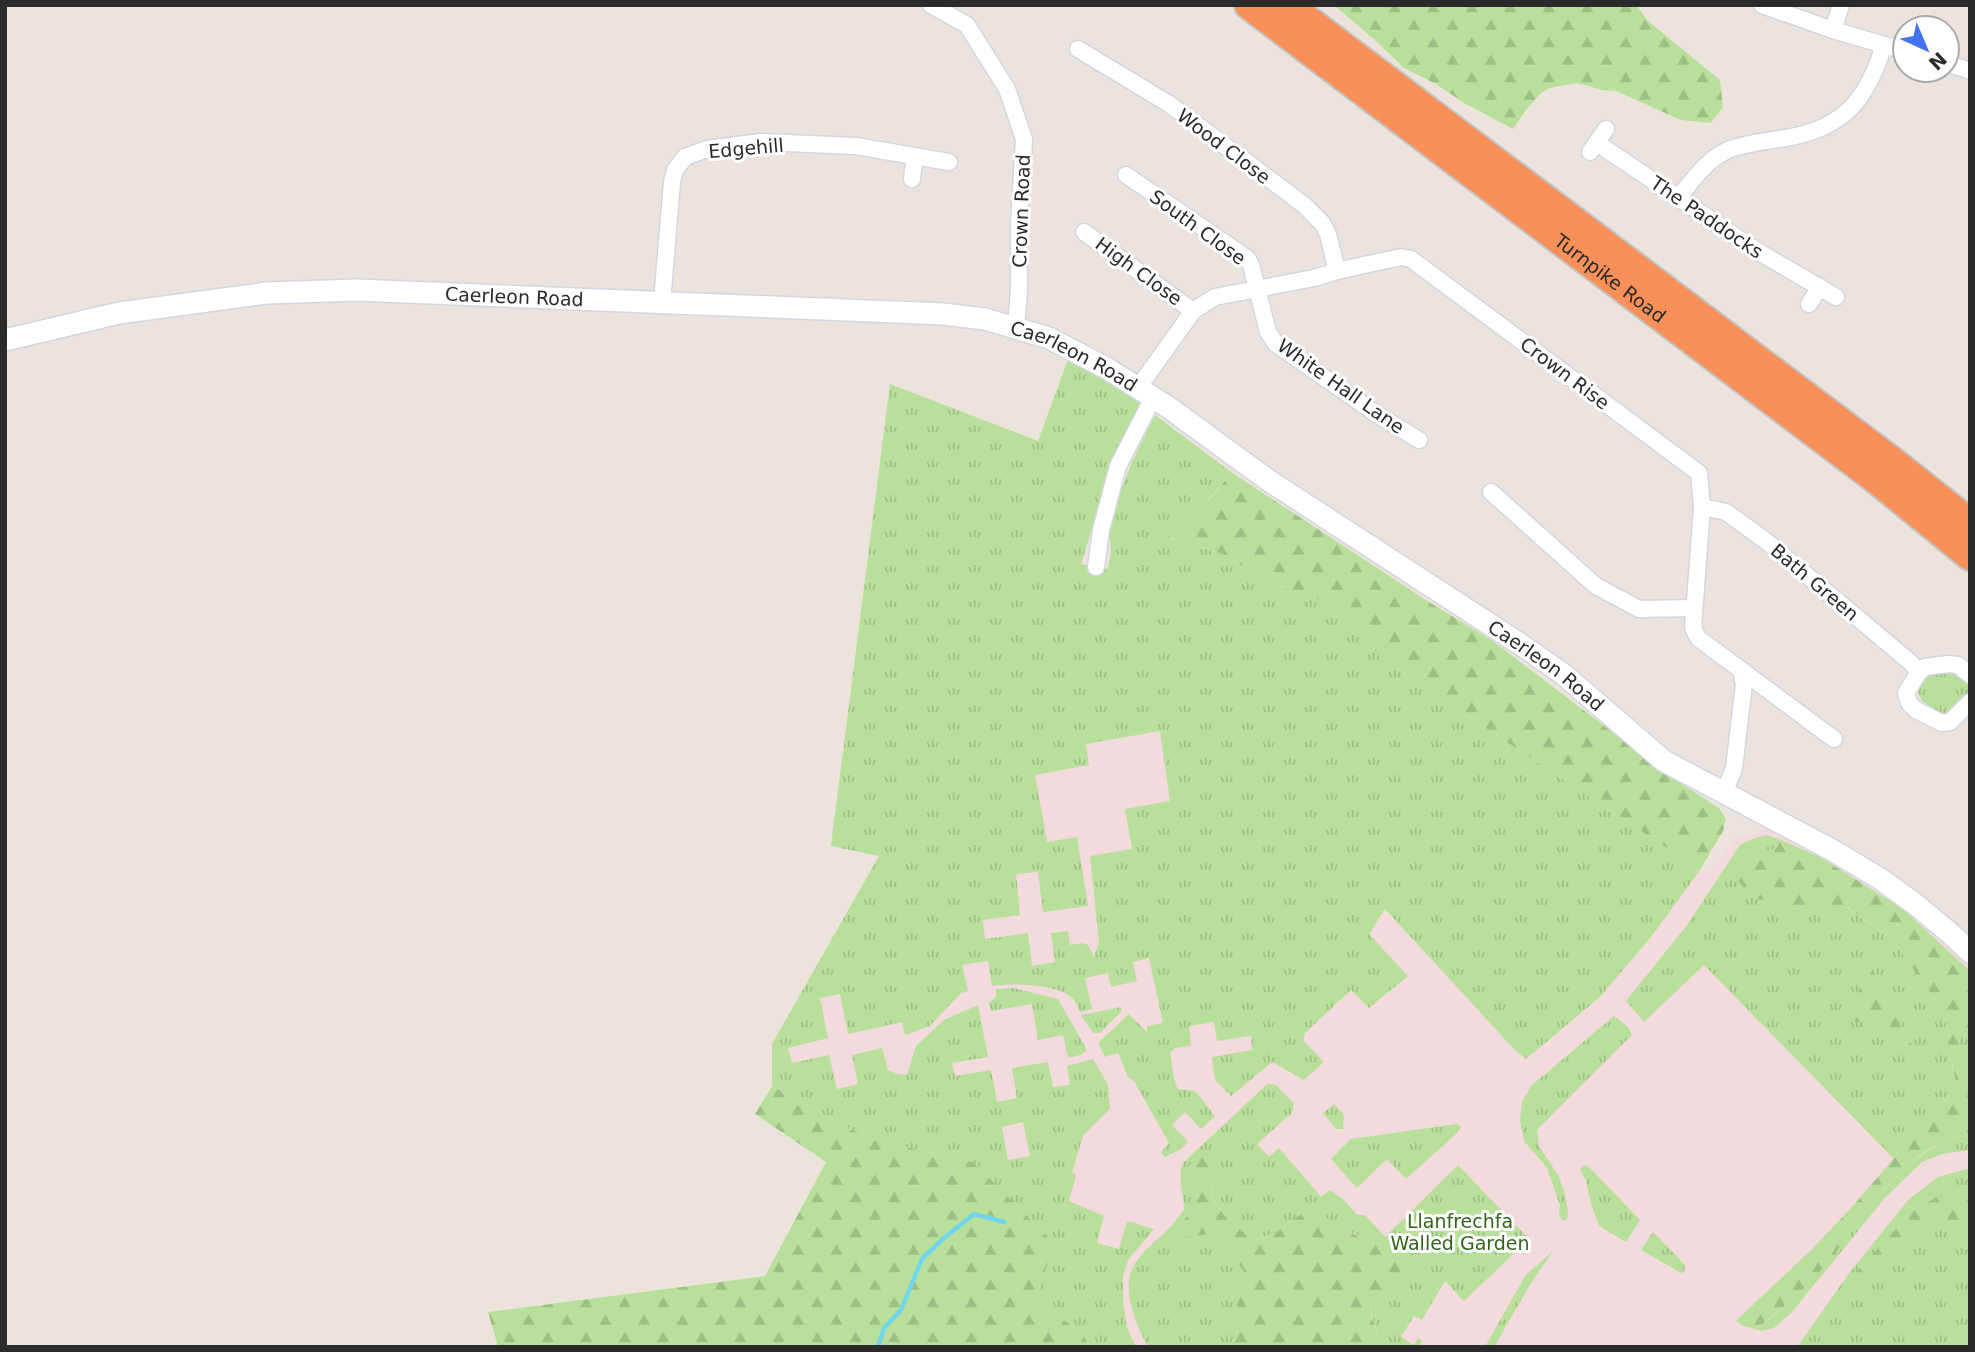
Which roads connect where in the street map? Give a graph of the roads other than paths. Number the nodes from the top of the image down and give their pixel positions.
1 (931, 5) edge
2 (1249, 5) edge
3 (1288, 5) edge
4 (1762, 5) edge
5 (1841, 5) edge
6 (1833, 30) junction
7 (1884, 45) junction
8 (1891, 47) edge
9 (1078, 49) dead end
10 (1597, 141) dead end
11 (915, 156) junction
12 (949, 162) dead end
13 (1126, 175) dead end
14 (912, 178) dead end
15 (1678, 198) junction
16 (1084, 232) dead end
17 (1337, 271) junction
18 (1820, 287) junction
19 (1258, 288) junction
20 (1836, 297) dead end
21 (662, 302) junction
22 (1810, 304) dead end
23 (1193, 311) junction
24 (1016, 327) junction
25 (5, 340) edge
26 (1146, 393) junction
27 (1419, 440) dead end
28 (1491, 492) dead end
29 (1702, 507) junction
30 (1970, 523) edge
31 (1970, 556) edge
32 (1096, 567) dead end
33 (1694, 608) junction
34 (1741, 670) junction
35 (1919, 672) junction
36 (1970, 675) edge
37 (1970, 702) edge
38 (1834, 739) dead end
39 (1724, 793) junction
40 (1970, 952) edge

1 - 24 street, Crown Road
2 - 31 highway, Turnpike Road
3 - 30 highway, Turnpike Road
4 - 6 street
5 - 6 street
6 - 7 street
7 - 8 street
7 - 15 street
9 - 17 street, Wood Close
10 - 15 street, The Paddocks
11 - 12 street, Edgehill
11 - 14 street
11 - 21 street, Edgehill
13 - 19 street, South Close
15 - 18 street, The Paddocks
16 - 23 street, High Close
17 - 19 street, Crown Rise
17 - 29 street, Crown Rise
18 - 20 street, The Paddocks
18 - 22 street
19 - 23 street, Crown Rise
19 - 27 street, White Hall Lane
21 - 24 main road, Caerleon Road
21 - 25 main road, Caerleon Road
23 - 26 street, Crown Rise
24 - 26 main road, Caerleon Road
26 - 32 street, Crown Rise
26 - 39 main road, Caerleon Road
28 - 33 street
29 - 33 street, Crown Rise
29 - 35 street, Bath Green
33 - 34 street, Crown Rise
34 - 38 street, Crown Rise
34 - 39 street
35 - 36 street
35 - 37 street
39 - 40 main road, Caerleon Road

